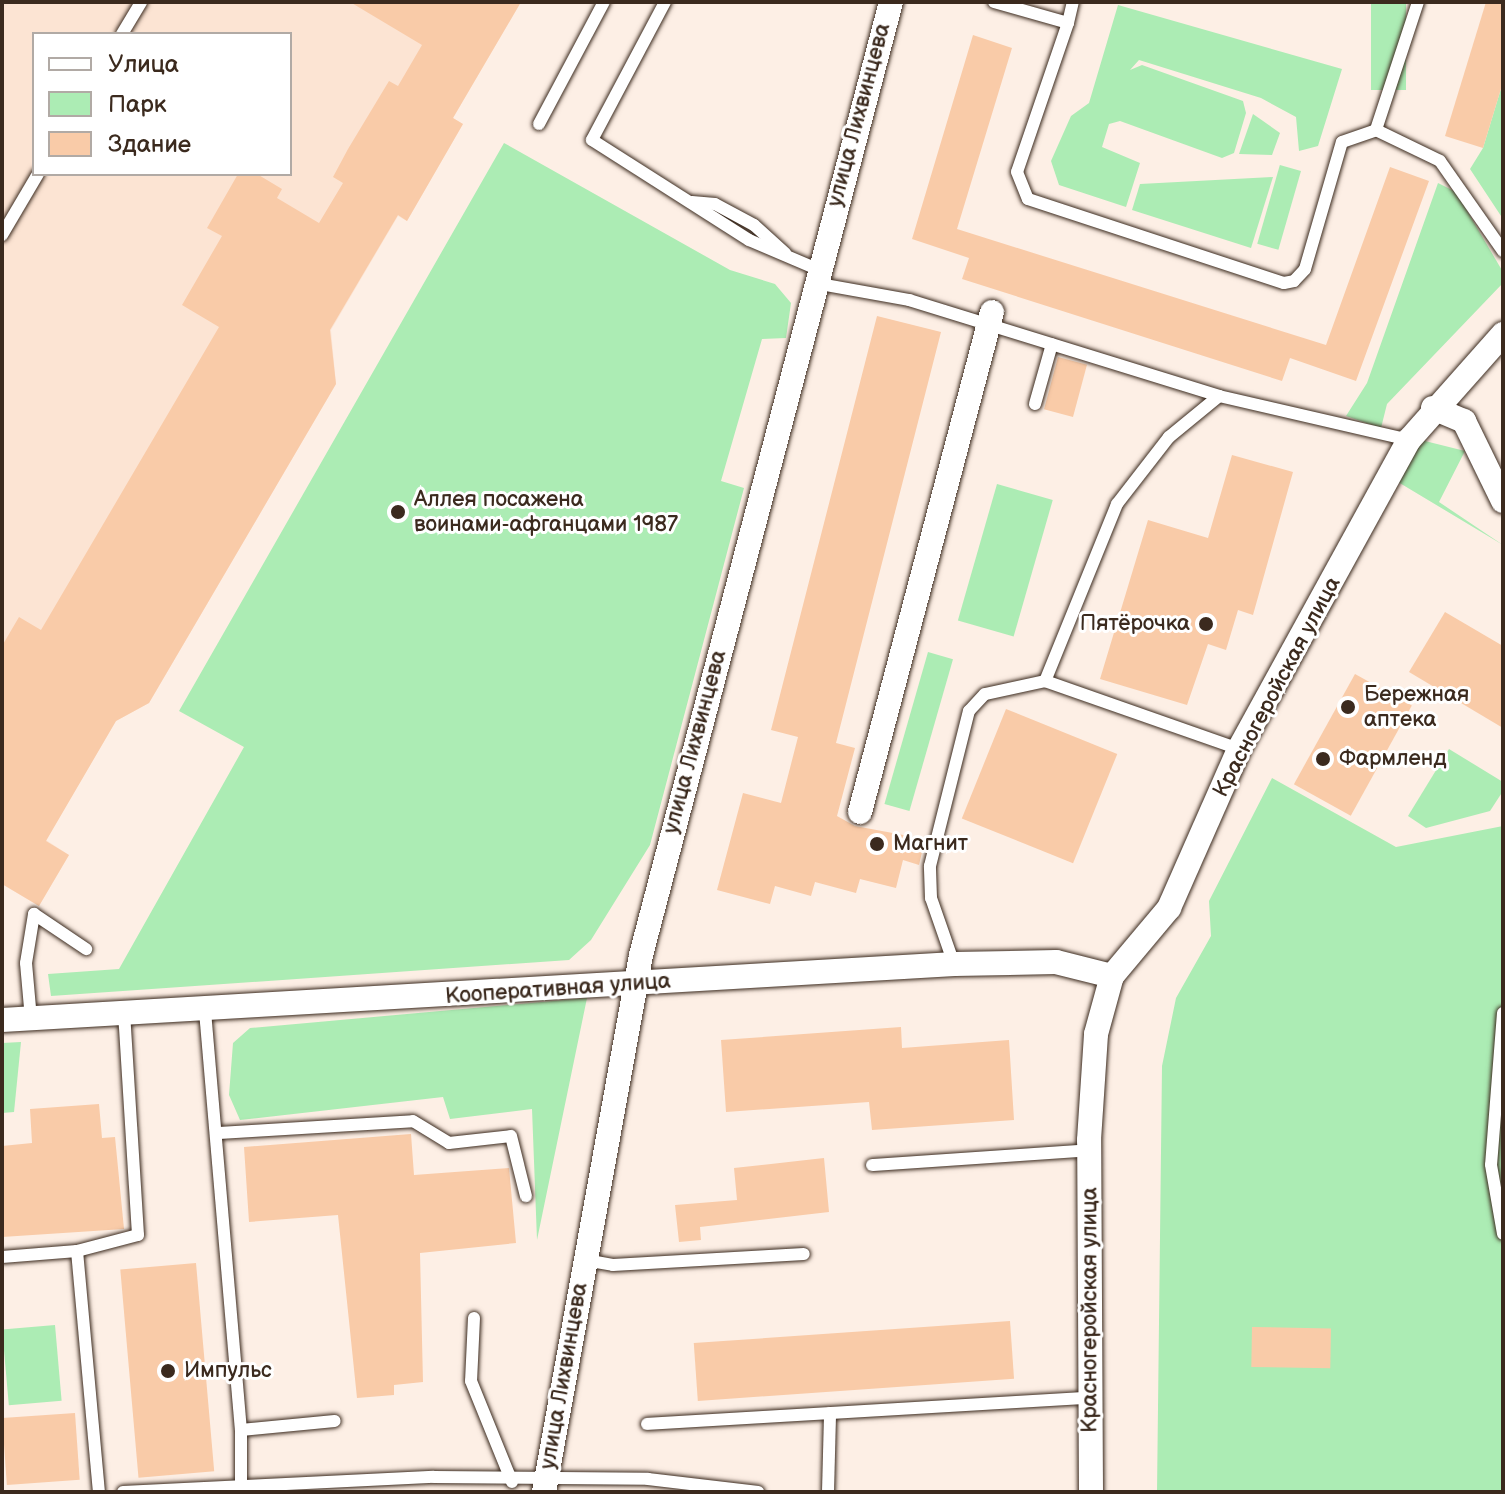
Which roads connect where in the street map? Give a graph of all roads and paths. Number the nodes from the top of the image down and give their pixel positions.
1 (141, 2) edge
2 (604, 2) edge
3 (665, 2) edge
4 (891, 2) edge
5 (994, 2) edge
6 (1073, 2) edge
7 (1418, 2) edge
8 (1068, 23) junction
9 (123, 32) edge
10 (539, 124) dead end
11 (1376, 130) junction
12 (37, 176) edge
13 (2, 235) edge
14 (1503, 251) edge
15 (815, 276) junction
16 (991, 318) junction
17 (1503, 334) edge
18 (1052, 344) junction
19 (1219, 396) junction
20 (1035, 404) dead end
21 (1433, 408) junction
22 (1409, 440) junction
23 (1503, 501) edge
24 (1045, 681) junction
25 (1239, 749) junction
26 (860, 812) dead end
27 (86, 949) dead end
28 (954, 964) junction
29 (1112, 976) junction
30 (635, 984) junction
31 (205, 1011) junction
32 (1503, 1013) edge
33 (124, 1014) junction
34 (31, 1019) junction
35 (2, 1020) edge
36 (219, 1133) junction
37 (1090, 1150) junction
38 (872, 1165) dead end
39 (526, 1196) dead end
40 (1503, 1234) edge
41 (77, 1251) junction
42 (804, 1254) dead end
43 (2, 1257) edge
44 (585, 1260) junction
45 (474, 1318) dead end
46 (1090, 1398) junction
47 (830, 1413) junction
48 (335, 1421) dead end
49 (647, 1424) dead end
50 (241, 1430) junction
51 (512, 1482) junction
52 (545, 1485) edge
53 (241, 1486) junction
54 (99, 1492) edge
55 (123, 1492) edge
56 (758, 1492) edge
57 (828, 1492) edge
58 (1091, 1492) edge

1 - 9 lane
2 - 10 lane
3 - 15 lane
4 - 15 street, улица Лихвинцева
5 - 8 lane
6 - 8 lane
7 - 11 lane
8 - 11 lane
11 - 14 lane
12 - 13 lane
15 - 16 lane
15 - 30 street, улица Лихвинцева
16 - 18 lane
16 - 26 street
17 - 21 street, Красногеройская улица
18 - 19 lane
18 - 20 lane
19 - 22 lane
19 - 24 lane
21 - 22 street, Красногеройская улица
21 - 23 street
22 - 25 street, Красногеройская улица
24 - 25 lane
24 - 28 lane
25 - 29 street, Красногеройская улица
27 - 34 lane
28 - 29 street, Кооперативная улица
28 - 30 street, Кооперативная улица
29 - 37 street, Красногеройская улица
30 - 31 street, Кооперативная улица
30 - 44 street, улица Лихвинцева
31 - 33 street, Кооперативная улица
31 - 36 lane
32 - 40 lane
33 - 34 street, Кооперативная улица
33 - 41 lane
34 - 35 street, Кооперативная улица
36 - 39 lane
36 - 50 lane
37 - 38 lane
37 - 46 street, Красногеройская улица
41 - 43 lane
41 - 54 lane
42 - 44 lane
44 - 52 street, улица Лихвинцева
45 - 51 lane
46 - 47 lane
46 - 58 street, Красногеройская улица
47 - 49 lane
47 - 57 lane
48 - 50 lane
50 - 53 lane
51 - 52 lane
51 - 53 lane
52 - 56 lane
53 - 55 lane

